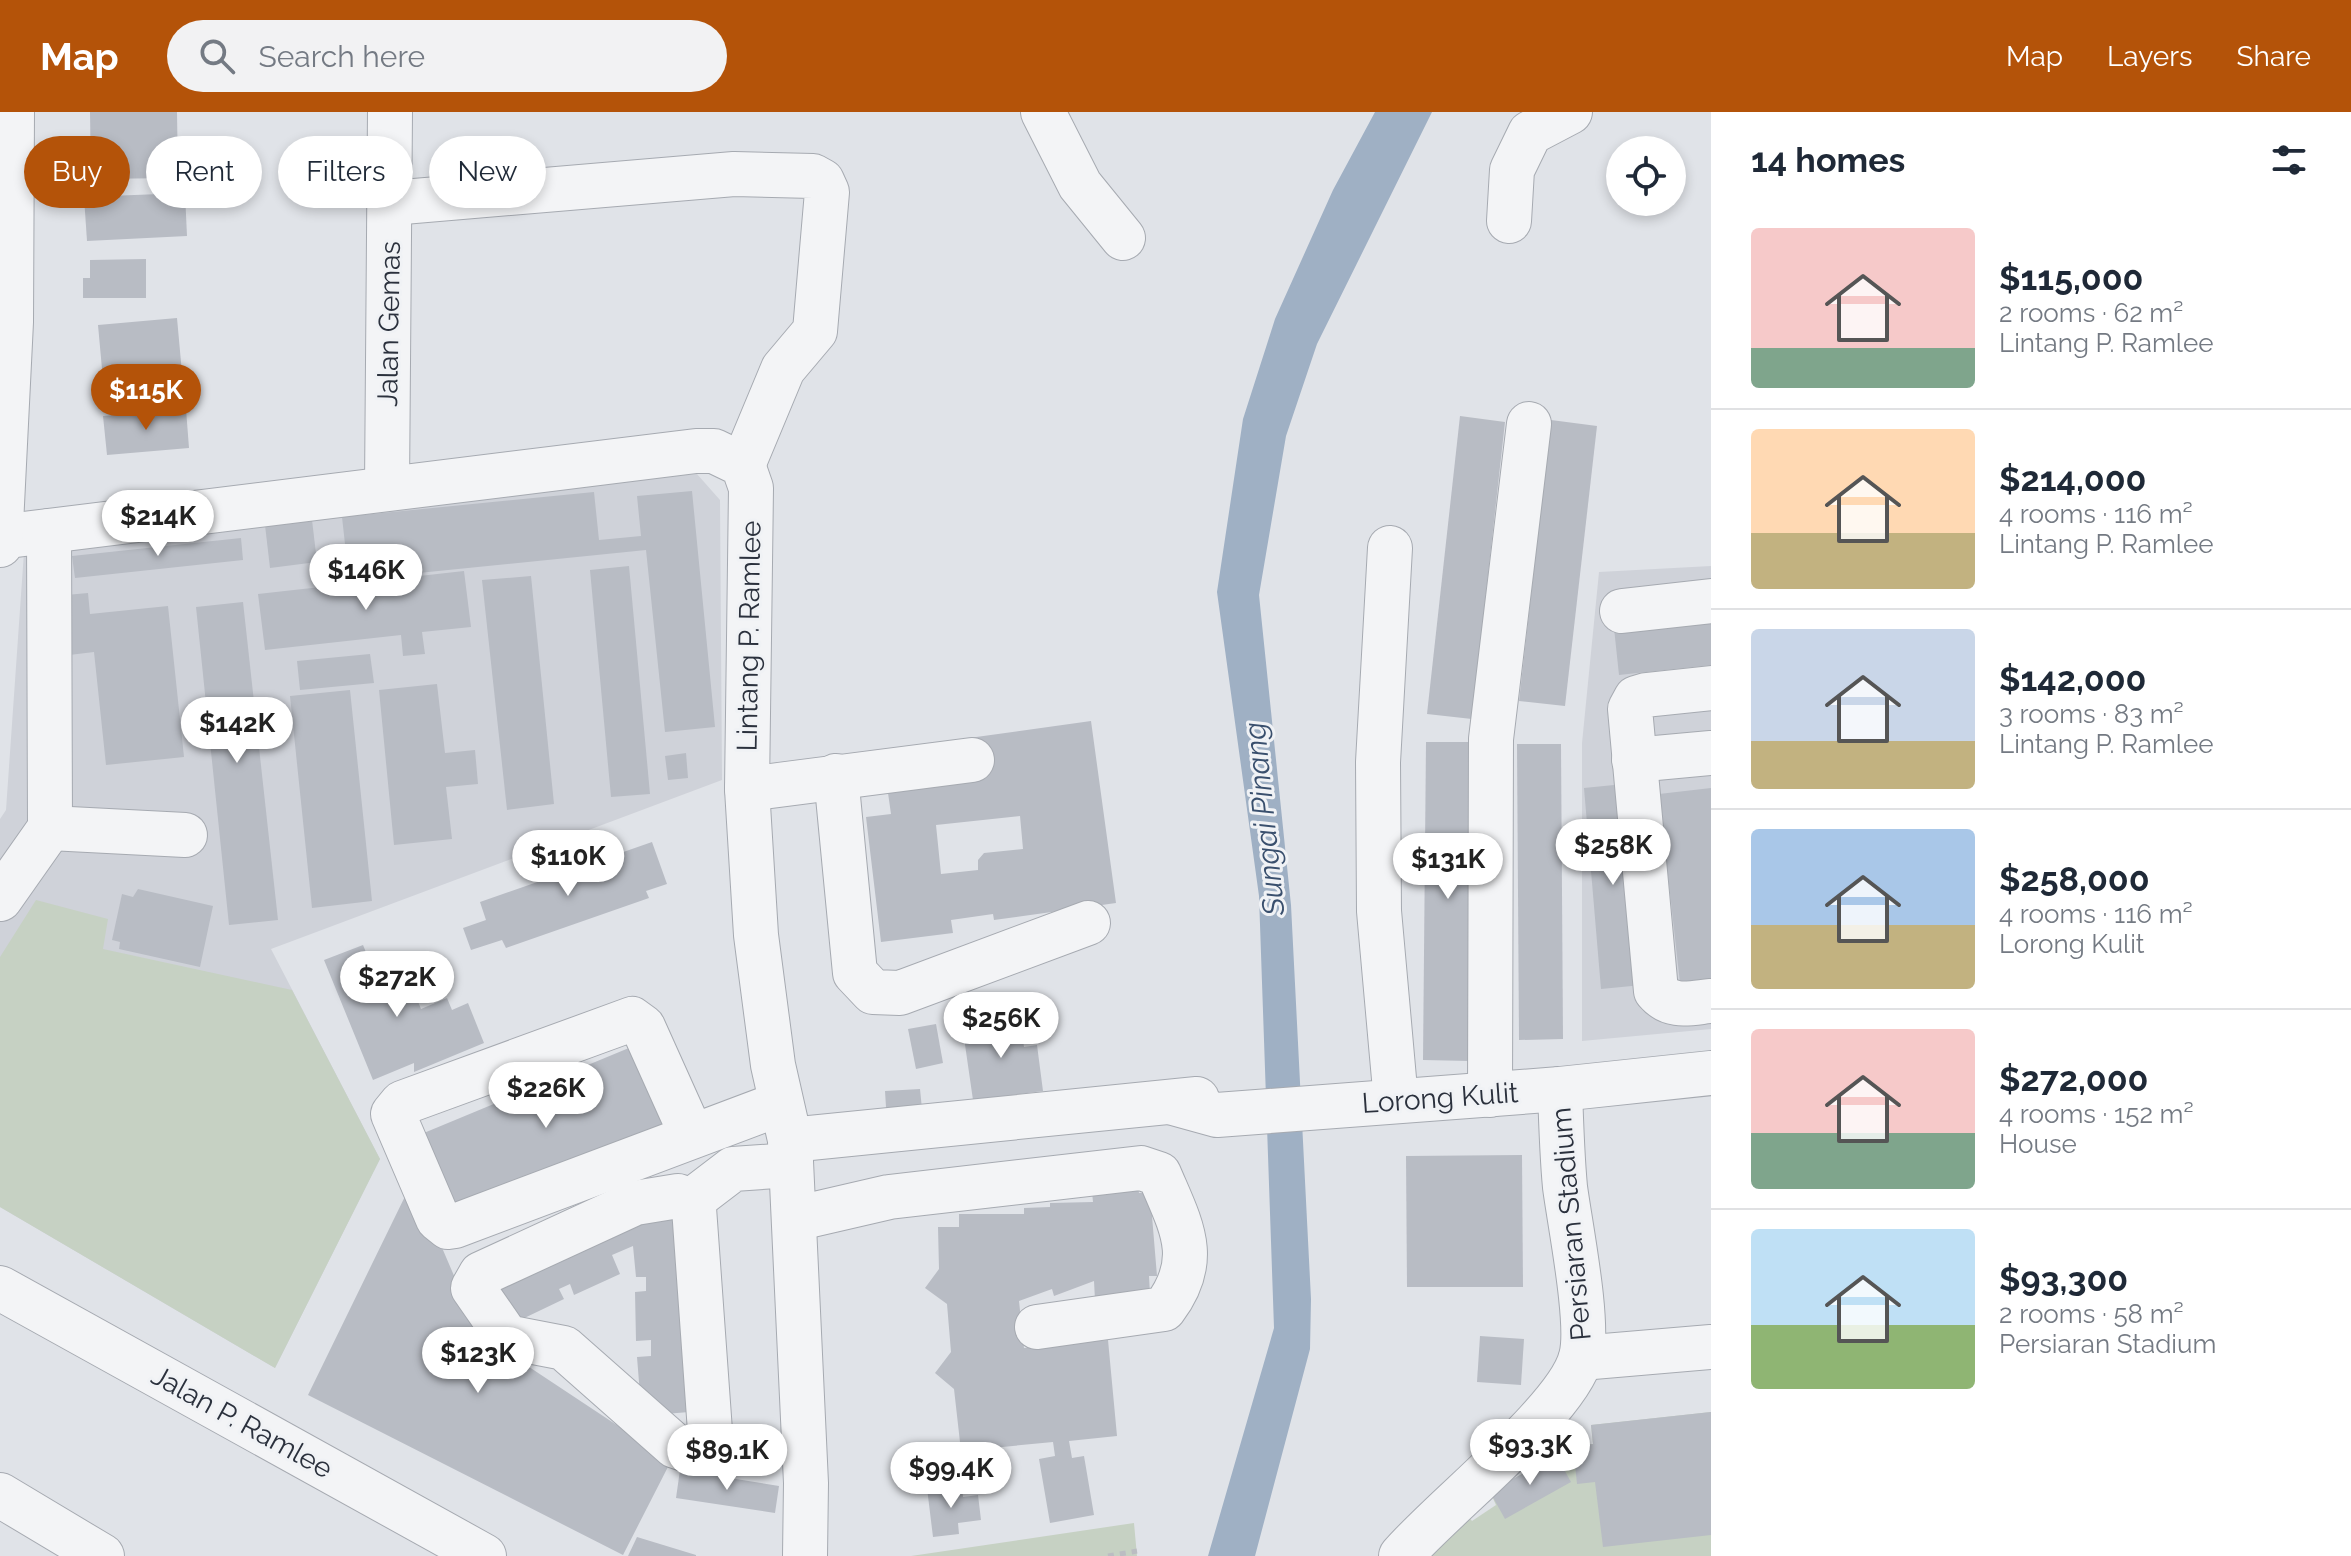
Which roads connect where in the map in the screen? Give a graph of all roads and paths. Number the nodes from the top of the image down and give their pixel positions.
1 (12, 112) edge
2 (390, 112) edge
3 (1043, 112) edge
4 (1570, 112) edge
5 (390, 136) edge
6 (413, 201) edge
7 (391, 208) edge
8 (1509, 221) dead end
9 (1123, 238) dead end
10 (1529, 424) dead end
11 (743, 465) junction
12 (387, 488) junction
13 (49, 531) junction
14 (1, 540) edge
15 (1390, 548) dead end
16 (1711, 601) edge
17 (1622, 611) dead end
18 (1711, 688) edge
19 (1711, 753) edge
20 (972, 760) dead end
21 (1634, 760) junction
22 (836, 776) junction
23 (747, 789) junction
24 (50, 828) junction
25 (185, 835) dead end
26 (0, 899) edge
27 (1088, 923) dead end
28 (1711, 1001) edge
29 (1711, 1073) edge
30 (1560, 1089) junction
31 (1490, 1095) junction
32 (1396, 1101) junction
33 (692, 1136) junction
34 (787, 1136) junction
35 (691, 1201) junction
36 (794, 1219) junction
37 (0, 1288) edge
38 (1037, 1327) dead end
39 (1711, 1347) edge
40 (1581, 1358) junction
41 (0, 1495) edge
42 (1137, 1551) dead end
43 (102, 1556) edge
44 (484, 1556) edge
45 (805, 1556) edge
46 (1108, 1556) edge
47 (1401, 1556) edge

1 - 14 street
2 - 5 street, Jalan Gemas
3 - 9 street
4 - 8 street
6 - 11 street
7 - 12 street, Jalan Gemas
10 - 31 street
11 - 12 street
11 - 23 street, Lintang P. Ramlee
12 - 13 street
13 - 14 street
13 - 24 street
15 - 32 street
16 - 17 street
18 - 21 street
19 - 21 street
20 - 22 street
21 - 28 street
22 - 23 street
22 - 27 street
23 - 34 street, Lintang P. Ramlee
24 - 25 street
24 - 26 street
29 - 30 street, Lorong Kulit
30 - 31 street, Lorong Kulit
30 - 40 street, Persiaran Stadium
31 - 32 street, Lorong Kulit
32 - 34 street, Lorong Kulit
33 - 33 street
33 - 34 street
34 - 35 street
34 - 36 street, Lintang P. Ramlee
35 - 35 street
36 - 38 street
36 - 45 street, Lintang P. Ramlee
37 - 44 street, Jalan P. Ramlee
39 - 40 street, Persiaran Stadium
40 - 47 street, Persiaran Stadium
41 - 43 street
42 - 46 path

